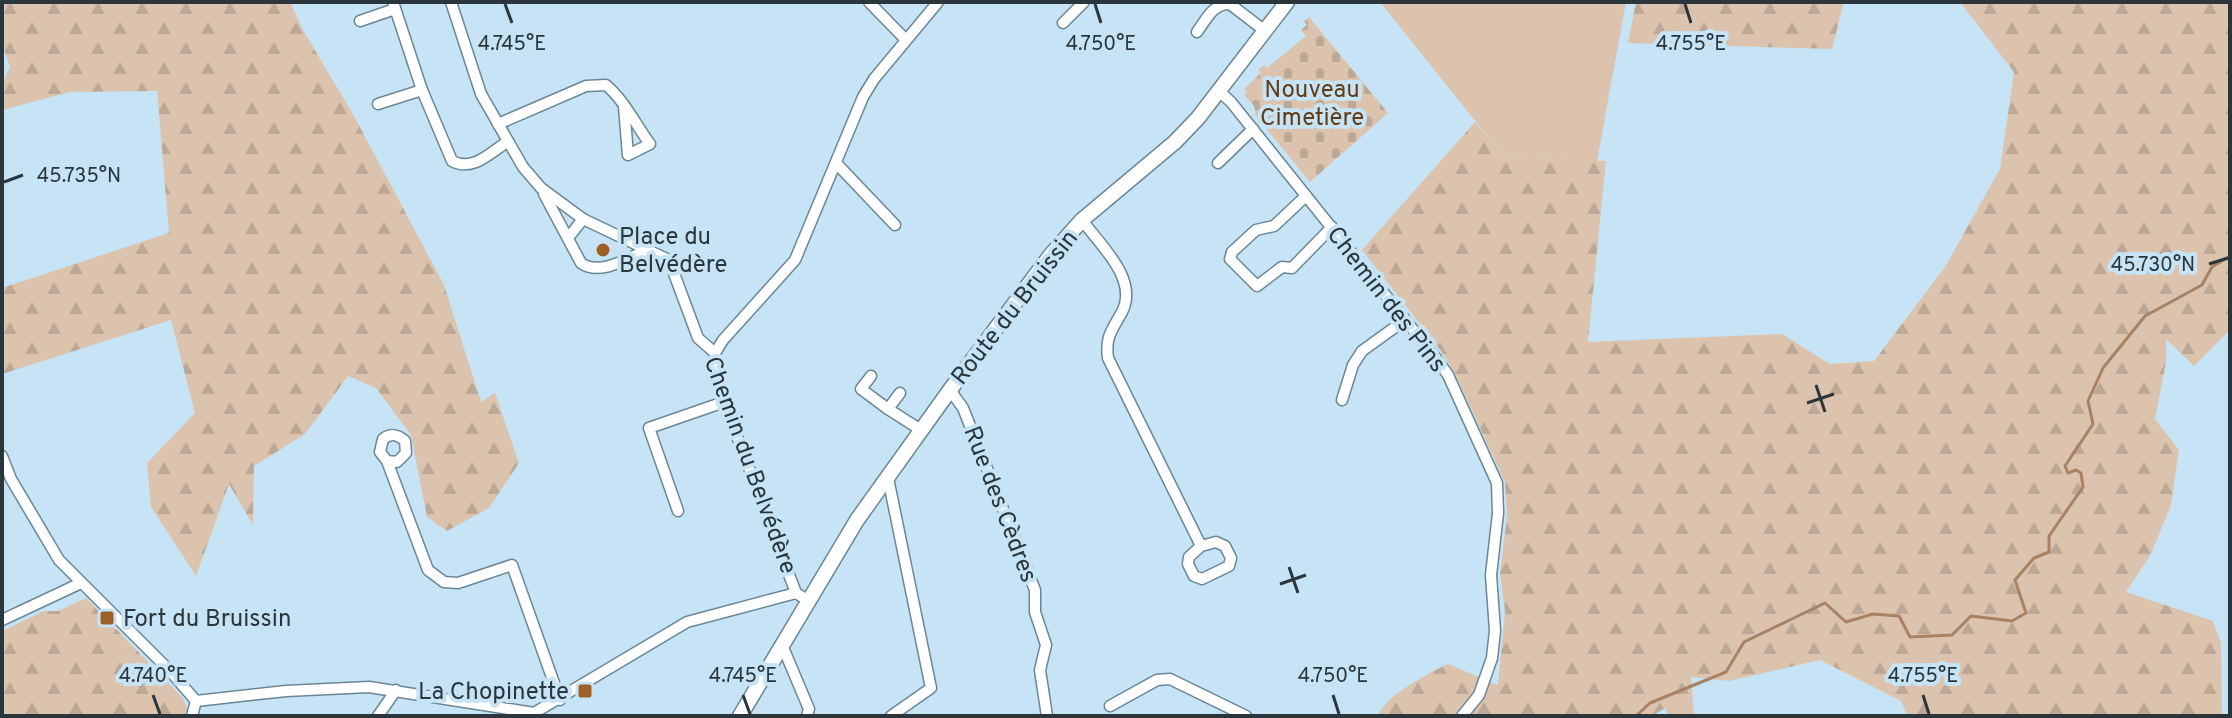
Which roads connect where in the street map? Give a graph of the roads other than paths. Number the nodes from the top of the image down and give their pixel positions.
1 (451, 2) edge
2 (869, 2) edge
3 (938, 2) edge
4 (1084, 2) edge
5 (1287, 2) edge
6 (394, 6) edge
7 (360, 21) dead end
8 (1063, 23) dead end
9 (1265, 31) junction
10 (1197, 32) dead end
11 (905, 39) junction
12 (422, 90) junction
13 (1220, 92) junction
14 (378, 104) dead end
15 (624, 107) dead end
16 (498, 124) junction
17 (1253, 129) junction
18 (507, 142) junction
19 (836, 163) junction
20 (1218, 163) dead end
21 (541, 188) junction
22 (1306, 196) junction
23 (583, 219) junction
24 (1082, 220) junction
25 (895, 225) dead end
26 (1332, 227) junction
27 (568, 238) junction
28 (649, 249) junction
29 (1405, 320) junction
30 (715, 353) junction
31 (871, 376) dead end
32 (950, 390) junction
33 (900, 393) dead end
34 (1342, 400) dead end
35 (724, 402) junction
36 (888, 409) junction
37 (921, 430) junction
38 (2, 456) edge
39 (387, 461) dead end
40 (888, 478) junction
41 (678, 511) dead end
42 (1201, 546) dead end
43 (81, 583) junction
44 (803, 597) junction
45 (2, 620) edge
46 (782, 645) junction
47 (396, 690) junction
48 (560, 700) junction
49 (196, 701) junction
50 (1110, 706) dead end
51 (536, 715) edge
52 (192, 716) edge
53 (378, 716) edge
54 (740, 716) edge
55 (807, 716) edge
56 (891, 716) edge
57 (1047, 716) edge
58 (1246, 716) edge
59 (1462, 716) edge

1 - 16 street, Chemin du Belvédère
2 - 11 street
3 - 11 street
4 - 8 street
5 - 9 street, Route du Bruissin
6 - 7 street
6 - 12 street
9 - 10 street
9 - 13 street, Route du Bruissin
11 - 19 street
12 - 14 street
12 - 18 street
13 - 17 street, Chemin des Pins
13 - 24 street, Route du Bruissin
15 - 16 street
16 - 18 street, Chemin du Belvédère
17 - 20 street
17 - 22 street, Chemin des Pins
18 - 21 street, Chemin du Belvédère
19 - 25 street
19 - 30 street
21 - 23 street, Chemin du Belvédère
21 - 27 street, Chemin du Belvédère
22 - 26 street, Chemin des Pins
22 - 26 street
23 - 27 street
23 - 28 street, Chemin du Belvédère
24 - 32 street, Route du Bruissin
24 - 42 street
26 - 29 street, Chemin des Pins
27 - 28 street, Chemin du Belvédère
28 - 30 street, Chemin du Belvédère
29 - 34 street
29 - 59 street, Chemin des Pins
30 - 35 street, Chemin du Belvédère
31 - 36 street
32 - 37 street, Route du Bruissin
32 - 57 street, Rue des Cèdres
33 - 36 street
35 - 41 street
35 - 44 street, Chemin du Belvédère
36 - 37 street
37 - 40 street, Route du Bruissin
38 - 43 street
39 - 48 street
40 - 44 street, Route du Bruissin
40 - 56 street
43 - 45 street
43 - 49 street
44 - 46 street, Route du Bruissin
44 - 48 street
46 - 54 street, Route du Bruissin
46 - 55 street
47 - 49 street
47 - 51 street
47 - 53 street
48 - 51 street
49 - 52 street
50 - 58 street

